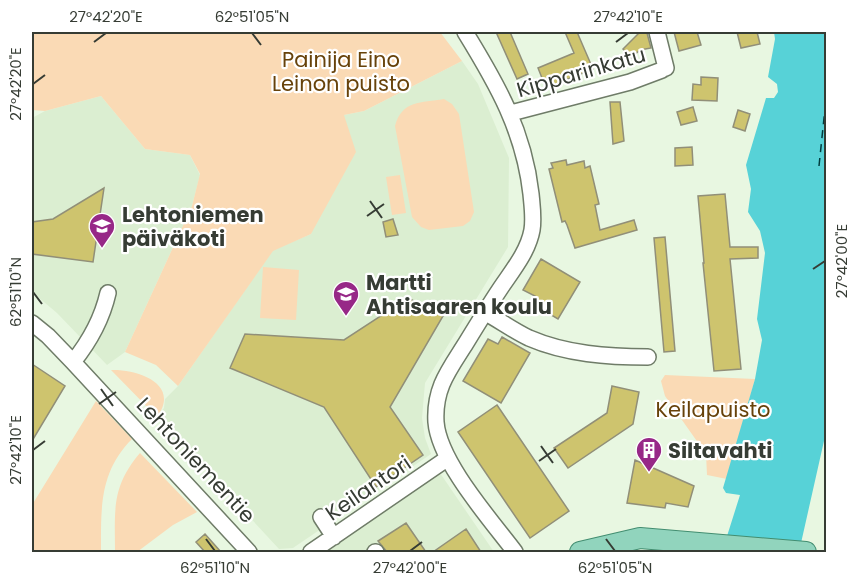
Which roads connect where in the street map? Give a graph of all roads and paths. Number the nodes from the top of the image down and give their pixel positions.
1 (465, 32) edge
2 (657, 32) edge
3 (511, 113) junction
4 (108, 293) dead end
5 (484, 312) junction
6 (32, 323) edge
7 (648, 357) dead end
8 (73, 362) junction
9 (448, 458) junction
10 (321, 517) dead end
11 (334, 537) junction
12 (315, 551) edge
13 (249, 552) edge
14 (515, 552) edge
15 (580, 552) edge
16 (806, 552) edge

1 - 3 street
2 - 3 street, Kipparinkatu
3 - 5 street
4 - 8 street
5 - 7 street
5 - 9 street
6 - 8 street, Lehtoniementie
8 - 13 street, Lehtoniementie
9 - 11 street, Keilantori
9 - 14 street
10 - 11 street
11 - 12 street, Keilantori
15 - 16 main road

